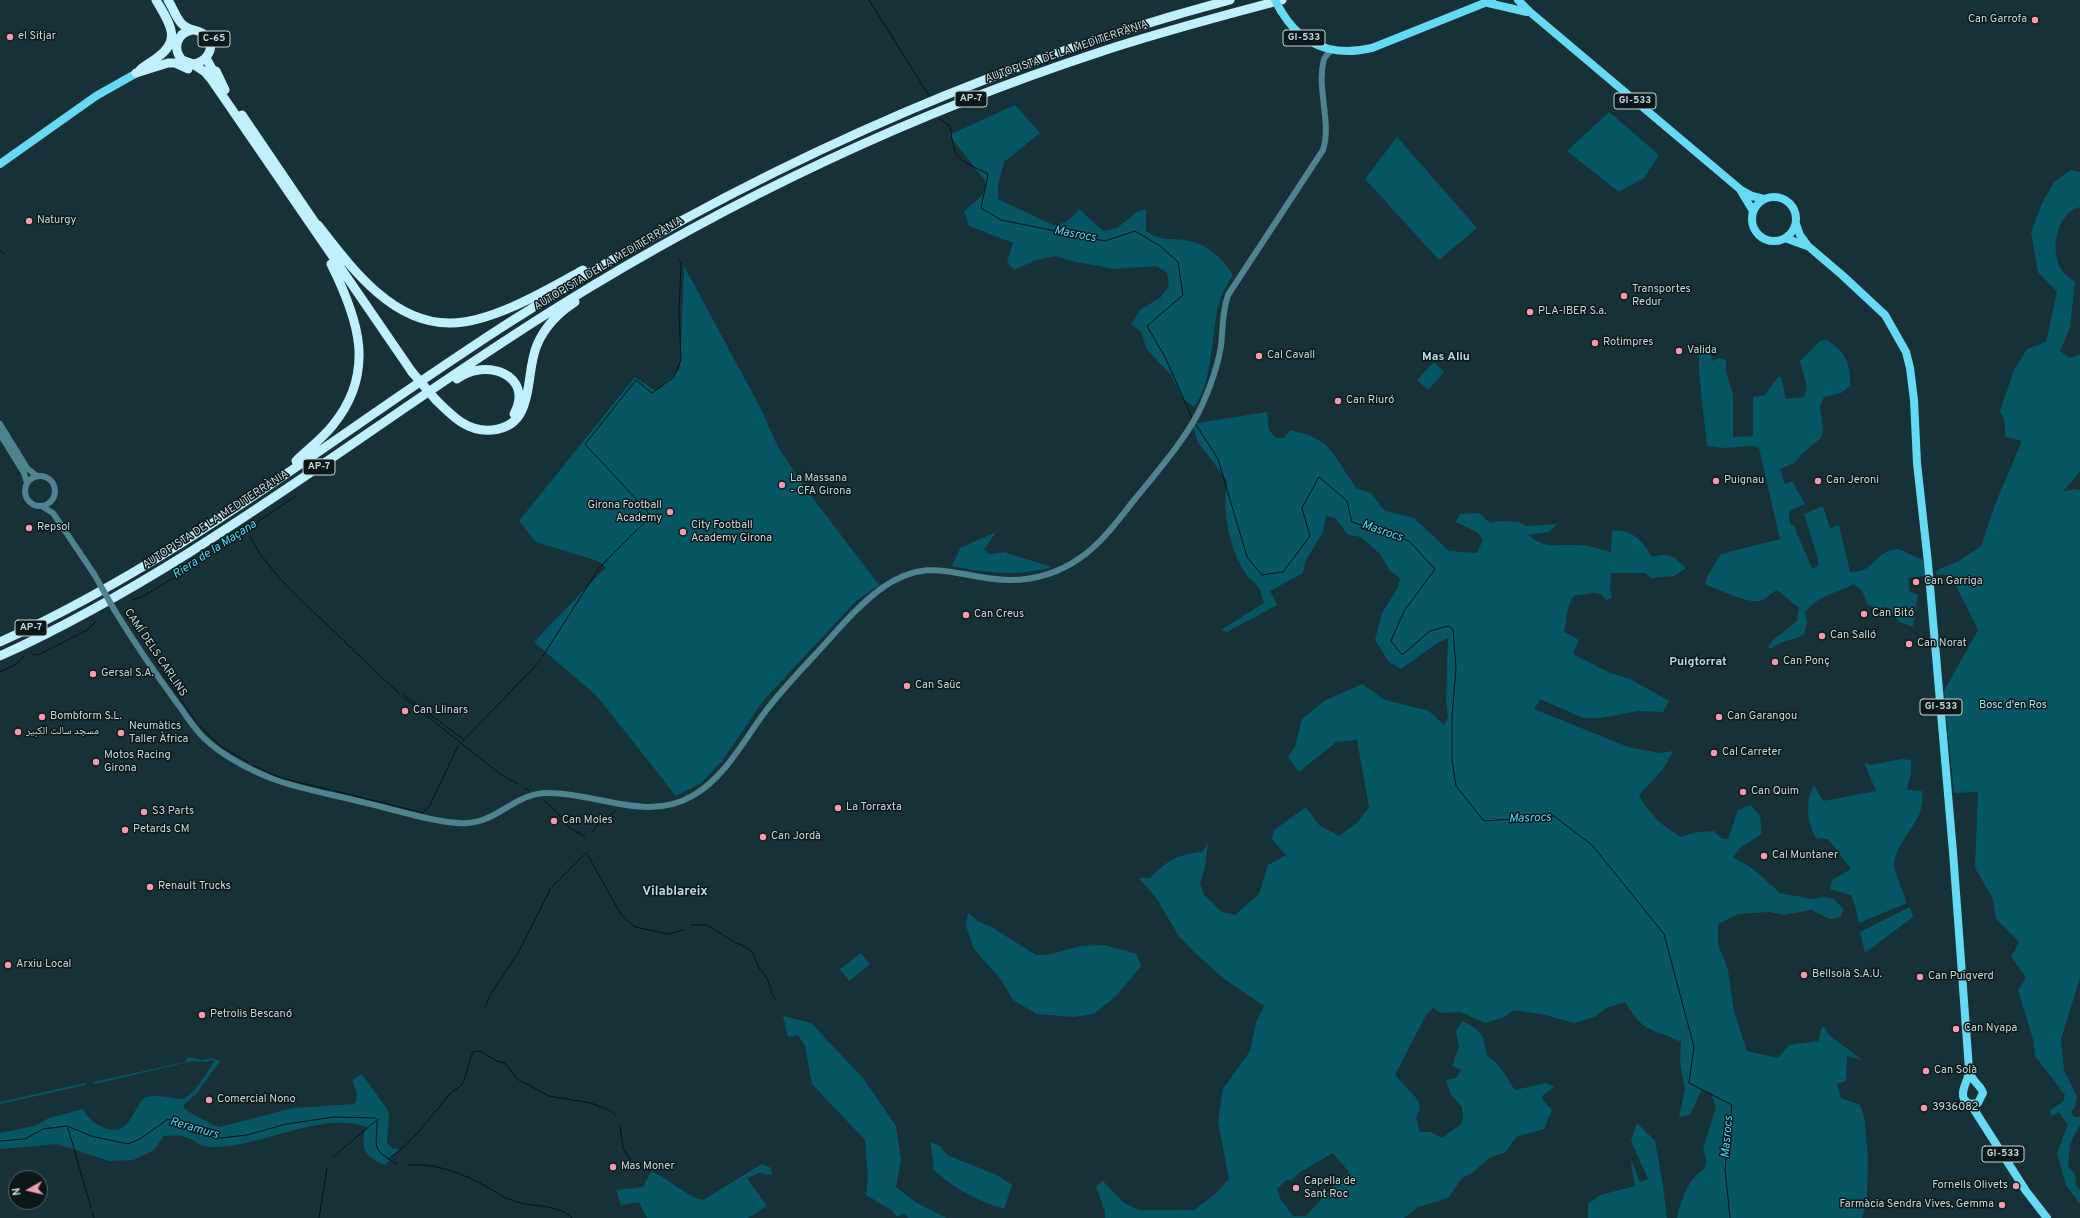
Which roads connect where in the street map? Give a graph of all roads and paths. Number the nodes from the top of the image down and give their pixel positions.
1 (156, 0) edge
2 (161, 0) edge
3 (1230, 0) edge
4 (1275, 0) edge
5 (1282, 0) edge
6 (1518, 0) edge
7 (1490, 2) edge
8 (1500, 2) edge
9 (170, 4) edge
10 (1511, 8) junction
11 (1530, 12) junction
12 (1283, 13) junction
13 (1290, 25) junction
14 (192, 30) junction
15 (178, 40) junction
16 (1364, 48) junction
17 (1332, 50) junction
18 (206, 58) junction
19 (182, 60) junction
20 (1324, 63) junction
21 (193, 64) junction
22 (136, 73) junction
23 (225, 90) junction
24 (236, 117) junction
25 (0, 164) edge
26 (1741, 190) junction
27 (1764, 199) junction
28 (1753, 211) junction
29 (310, 221) junction
30 (1796, 224) junction
31 (675, 238) junction
32 (1785, 238) junction
33 (1808, 246) junction
34 (620, 254) junction
35 (437, 398) junction
36 (0, 424) edge
37 (0, 434) edge
38 (361, 437) junction
39 (37, 476) junction
40 (27, 483) junction
41 (52, 501) junction
42 (240, 504) junction
43 (43, 507) junction
44 (53, 513) junction
45 (0, 642) edge
46 (0, 656) edge
47 (1970, 1069) junction
48 (1975, 1084) junction
49 (1966, 1086) junction
50 (1974, 1103) junction
51 (2031, 1197) junction
52 (2042, 1218) edge
53 (2047, 1218) edge

1 - 22 highway
2 - 15 highway
3 - 34 highway, AUTOPISTA DE LA MEDITERRÀNIA / AP-7
4 - 12 main road, GI-533, bridge
5 - 31 highway, AUTOPISTA DE LA MEDITERRÀNIA / AP-7
6 - 10 main road, GI-533
6 - 11 main road, GI-533
7 - 8 main road, GI-533
7 - 16 main road, GI-533
8 - 10 main road, GI-533
9 - 14 highway, C-65
9 - 23 highway, C-65
10 - 11 main road, GI-533
11 - 26 main road, GI-533
12 - 13 main road, GI-533
12 - 16 main road, GI-533
13 - 17 main road, GI-533
13 - 20 street
14 - 15 highway, C-65
14 - 18 highway, C-65
15 - 19 highway
15 - 22 main road
16 - 17 main road, GI-533
16 - 20 street
17 - 20 street
18 - 21 highway, C-65
18 - 23 highway
19 - 21 highway
19 - 22 main road
20 - 44 street, CAMÍ DELS CARLINS, bridge
21 - 24 highway
22 - 24 highway
22 - 25 main road
23 - 29 highway
24 - 29 highway
26 - 27 main road, GI-533
26 - 28 main road, GI-533
27 - 28 main road
27 - 30 main road, GI-533
28 - 32 main road, GI-533
29 - 34 highway
29 - 35 highway
29 - 42 highway
30 - 32 main road
30 - 33 main road, GI-533
31 - 35 highway
31 - 38 highway, AUTOPISTA DE LA MEDITERRÀNIA / AP-7
32 - 33 main road, GI-533
33 - 47 main road, GI-533
34 - 42 highway, AUTOPISTA DE LA MEDITERRÀNIA / AP-7
35 - 38 highway
36 - 39 street
37 - 40 street
38 - 46 highway, AUTOPISTA DE LA MEDITERRÀNIA / AP-7
39 - 40 street
39 - 41 street
40 - 43 street
41 - 43 street
41 - 44 street, CAMÍ DELS CARLINS
42 - 45 highway, AUTOPISTA DE LA MEDITERRÀNIA / AP-7
43 - 44 street, CAMÍ DELS CARLINS
47 - 48 main road, GI-533
47 - 49 main road, GI-533
48 - 49 main road
48 - 50 main road, GI-533
49 - 50 main road, GI-533
50 - 51 main road, GI-533
51 - 52 main road, GI-533
51 - 53 main road, GI-533

